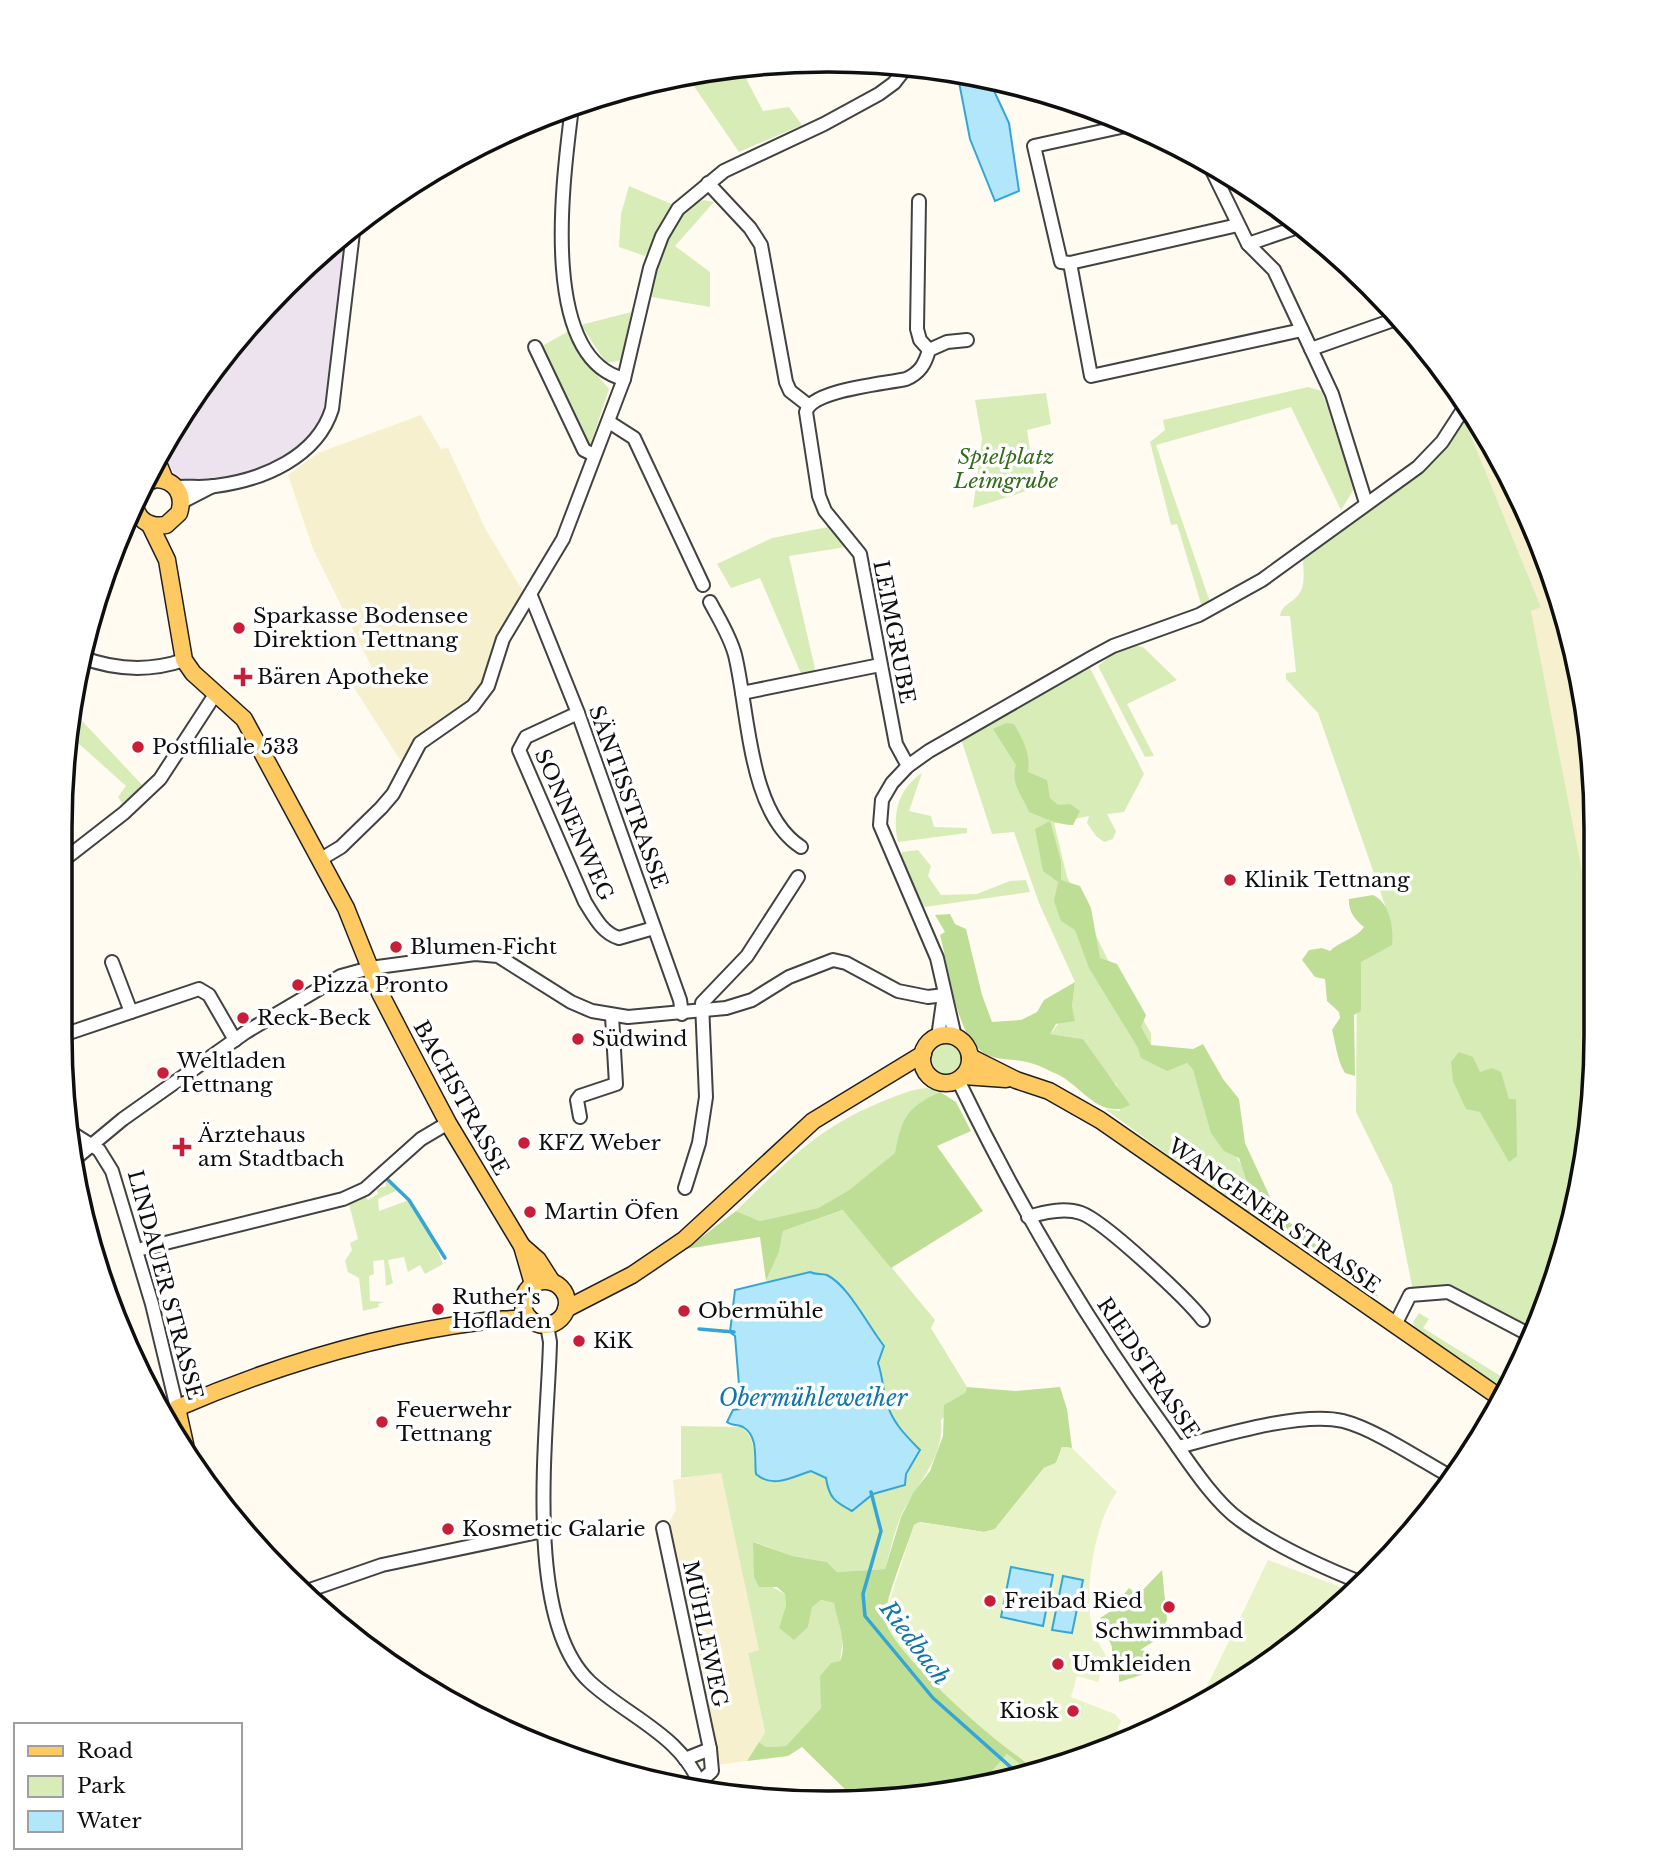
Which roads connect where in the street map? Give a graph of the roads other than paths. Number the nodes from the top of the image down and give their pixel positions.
1 (898, 75) edge
2 (571, 117) edge
3 (1115, 128) edge
4 (1216, 179) edge
5 (708, 183) junction
6 (919, 201) dead end
7 (1238, 225) junction
8 (1290, 230) edge
9 (352, 241) edge
10 (1248, 244) junction
11 (1070, 263) junction
12 (1390, 321) edge
13 (1302, 330) junction
14 (967, 340) dead end
15 (536, 348) dead end
16 (1311, 349) junction
17 (929, 350) junction
18 (624, 380) junction
19 (808, 405) junction
20 (1461, 414) edge
21 (609, 422) junction
22 (594, 455) junction
23 (161, 484) edge
24 (1366, 503) junction
25 (140, 515) edge
26 (171, 522) junction
27 (150, 525) junction
28 (167, 560) junction
29 (703, 585) dead end
30 (531, 596) junction
31 (710, 601) dead end
32 (91, 660) edge
33 (184, 660) junction
34 (880, 665) junction
35 (742, 692) junction
36 (216, 693) junction
37 (578, 713) junction
38 (908, 766) junction
39 (801, 847) dead end
40 (72, 853) edge
41 (321, 859) junction
42 (798, 877) dead end
43 (654, 928) junction
44 (112, 962) dead end
45 (370, 968) junction
46 (944, 995) junction
47 (131, 1012) junction
48 (700, 1012) junction
49 (682, 1014) junction
50 (612, 1016) junction
51 (72, 1031) edge
52 (937, 1037) junction
53 (955, 1037) junction
54 (235, 1040) junction
55 (923, 1054) junction
56 (970, 1057) junction
57 (929, 1076) junction
58 (960, 1078) junction
59 (997, 1079) junction
60 (885, 1080) junction
61 (1016, 1080) junction
62 (971, 1107) junction
63 (580, 1117) dead end
64 (448, 1123) junction
65 (78, 1137) edge
66 (92, 1144) junction
67 (81, 1153) edge
68 (685, 1188) dead end
69 (1028, 1217) junction
70 (522, 1246) junction
71 (137, 1250) junction
72 (533, 1284) junction
73 (556, 1285) junction
74 (601, 1288) junction
75 (523, 1299) junction
76 (566, 1309) junction
77 (528, 1317) junction
78 (486, 1321) junction
79 (1203, 1321) dead end
80 (547, 1325) junction
81 (1395, 1325) junction
82 (1523, 1332) edge
83 (1493, 1393) edge
84 (171, 1409) edge
85 (171, 1410) edge
86 (1178, 1447) junction
87 (1444, 1473) edge
88 (663, 1528) dead end
89 (543, 1531) junction
90 (1353, 1579) edge
91 (313, 1589) edge
92 (710, 1749) junction
93 (685, 1759) junction
94 (697, 1780) edge
95 (705, 1781) edge

1 - 5 street
2 - 18 street
3 - 11 street
4 - 7 street
5 - 18 street
5 - 19 street
6 - 17 street
7 - 10 street
7 - 11 street
8 - 10 street
9 - 23 street
10 - 13 street
11 - 13 street
12 - 16 street
13 - 16 street
14 - 17 street
15 - 22 street
16 - 24 street
17 - 19 street
18 - 21 street
19 - 34 street, LEIMGRUBE
20 - 24 street
21 - 22 street
21 - 29 street
22 - 30 street
23 - 26 main road
24 - 38 street
25 - 27 main road
26 - 27 main road
26 - 28 main road
27 - 28 main road
28 - 33 main road
30 - 37 street, SÄNTISSTRASSE
30 - 41 street
31 - 35 street
32 - 33 street
33 - 36 main road, BACHSTRASSE
34 - 35 street
34 - 38 street, LEIMGRUBE
35 - 39 street
36 - 40 street
36 - 41 main road, BACHSTRASSE
37 - 43 street, SÄNTISSTRASSE
37 - 43 street, SONNENWEG
38 - 46 street
41 - 45 main road, BACHSTRASSE
42 - 48 street
43 - 49 street, SÄNTISSTRASSE
44 - 47 street
45 - 50 street
45 - 54 street
45 - 64 main road, BACHSTRASSE
46 - 48 street
46 - 52 street
46 - 53 street
47 - 51 street
47 - 54 street
48 - 49 street
48 - 68 street
49 - 50 street
50 - 63 street
52 - 53 main road
52 - 55 main road
53 - 56 main road
54 - 66 street
55 - 57 main road
55 - 60 main road
56 - 58 main road
56 - 61 main road, WANGENER STRASSE
57 - 58 main road
57 - 60 main road
58 - 59 main road, WANGENER STRASSE
58 - 62 street, RIEDSTRASSE
59 - 61 main road, WANGENER STRASSE
59 - 62 street
60 - 74 main road
61 - 81 main road, WANGENER STRASSE
62 - 69 street, RIEDSTRASSE
64 - 70 main road, BACHSTRASSE
64 - 71 street
65 - 66 street
66 - 67 street
66 - 71 street, LINDAUER STRASSE
69 - 79 street
69 - 86 street, RIEDSTRASSE
70 - 72 main road, BACHSTRASSE
70 - 73 main road, BACHSTRASSE
71 - 84 street, LINDAUER STRASSE
72 - 73 main road
72 - 75 main road
73 - 74 main road
73 - 76 main road
74 - 76 main road
75 - 77 main road
75 - 78 main road
76 - 80 main road
77 - 78 main road
77 - 80 main road
78 - 85 main road
80 - 89 street
81 - 82 street
81 - 83 main road, WANGENER STRASSE
86 - 87 street
86 - 90 street, RIEDSTRASSE
88 - 92 street, MÜHLEWEG
89 - 91 street
89 - 93 street
92 - 93 street
92 - 95 street, MÜHLEWEG
93 - 94 street

